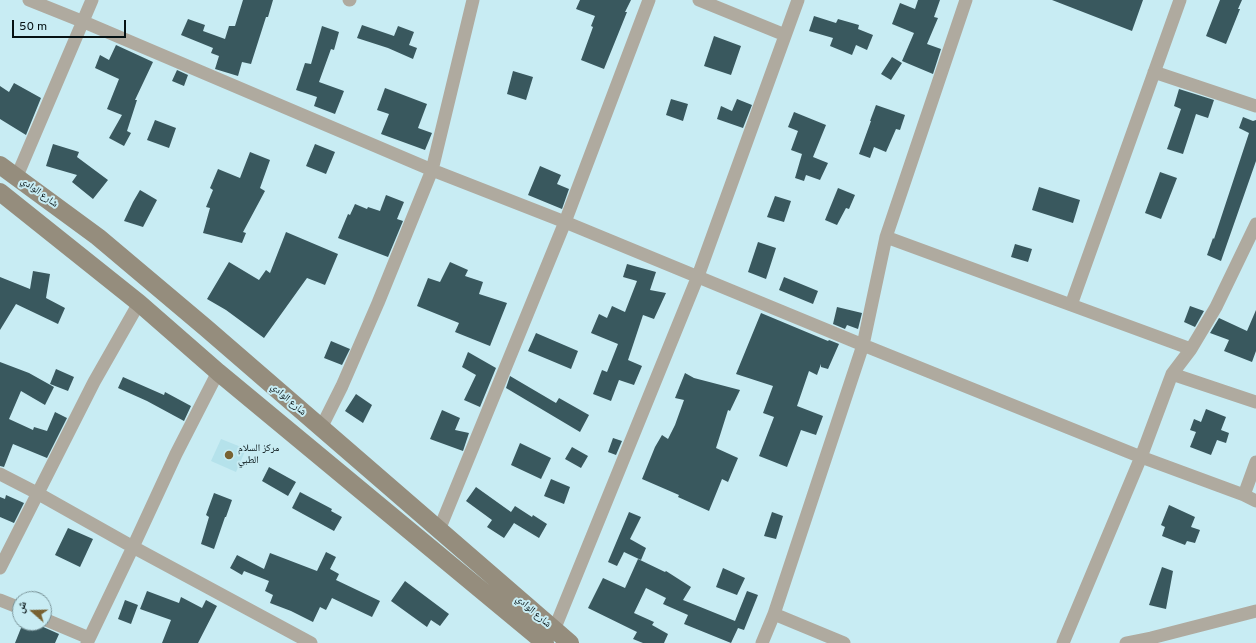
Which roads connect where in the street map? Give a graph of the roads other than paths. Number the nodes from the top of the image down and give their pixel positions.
1 (28, 0) edge
2 (92, 0) edge
3 (472, 0) edge
4 (649, 0) edge
5 (699, 0) edge
6 (798, 0) edge
7 (966, 0) edge
8 (1180, 0) edge
9 (84, 22) junction
10 (785, 35) junction
11 (1154, 72) junction
12 (1256, 106) edge
13 (0, 165) edge
14 (432, 170) junction
15 (17, 176) junction
16 (0, 192) edge
17 (565, 222) junction
18 (1256, 224) edge
19 (886, 237) junction
20 (698, 276) junction
21 (139, 303) junction
22 (1071, 305) junction
23 (863, 345) junction
24 (1191, 349) junction
25 (218, 372) junction
26 (1172, 374) junction
27 (1256, 402) edge
28 (321, 428) junction
29 (1141, 457) junction
30 (1256, 462) edge
31 (0, 474) edge
32 (37, 493) junction
33 (1244, 495) junction
34 (1256, 501) edge
35 (439, 530) junction
36 (133, 547) junction
37 (0, 568) edge
38 (0, 600) edge
39 (12, 605) edge
40 (1256, 611) edge
41 (774, 614) junction
42 (52, 623) edge
43 (549, 637) edge
44 (1150, 640) edge
45 (88, 641) edge
46 (311, 643) edge
47 (570, 643) edge
48 (762, 643) edge
49 (844, 643) edge
50 (1063, 643) edge
51 (1126, 643) edge

1 - 9 street
2 - 9 street
3 - 14 street
4 - 17 street
5 - 10 street
6 - 10 street
7 - 19 street
8 - 11 street
9 - 14 street
9 - 15 street
10 - 20 street
11 - 12 street
11 - 22 street
13 - 15 main road, شارع الوادي
14 - 17 street
14 - 28 street
15 - 28 main road, شارع الوادي
16 - 21 main road, شارع الوادي
17 - 20 street
17 - 35 street
18 - 24 street
19 - 22 street
19 - 23 street
20 - 23 street
20 - 43 street
21 - 25 main road, شارع الوادي
21 - 32 street
22 - 24 street
23 - 29 street
23 - 41 street
24 - 26 street
25 - 36 street
25 - 43 main road, شارع الوادي
26 - 27 street
26 - 29 street
28 - 35 main road, شارع الوادي
29 - 33 street
29 - 50 street
30 - 33 street
31 - 32 street
32 - 36 street
32 - 37 street
33 - 34 street
35 - 43 main road, شارع الوادي
36 - 45 street
36 - 46 street
38 - 39 street
40 - 44 street
41 - 48 street
41 - 49 street
42 - 45 street
43 - 47 main road, شارع الوادي
44 - 51 street

